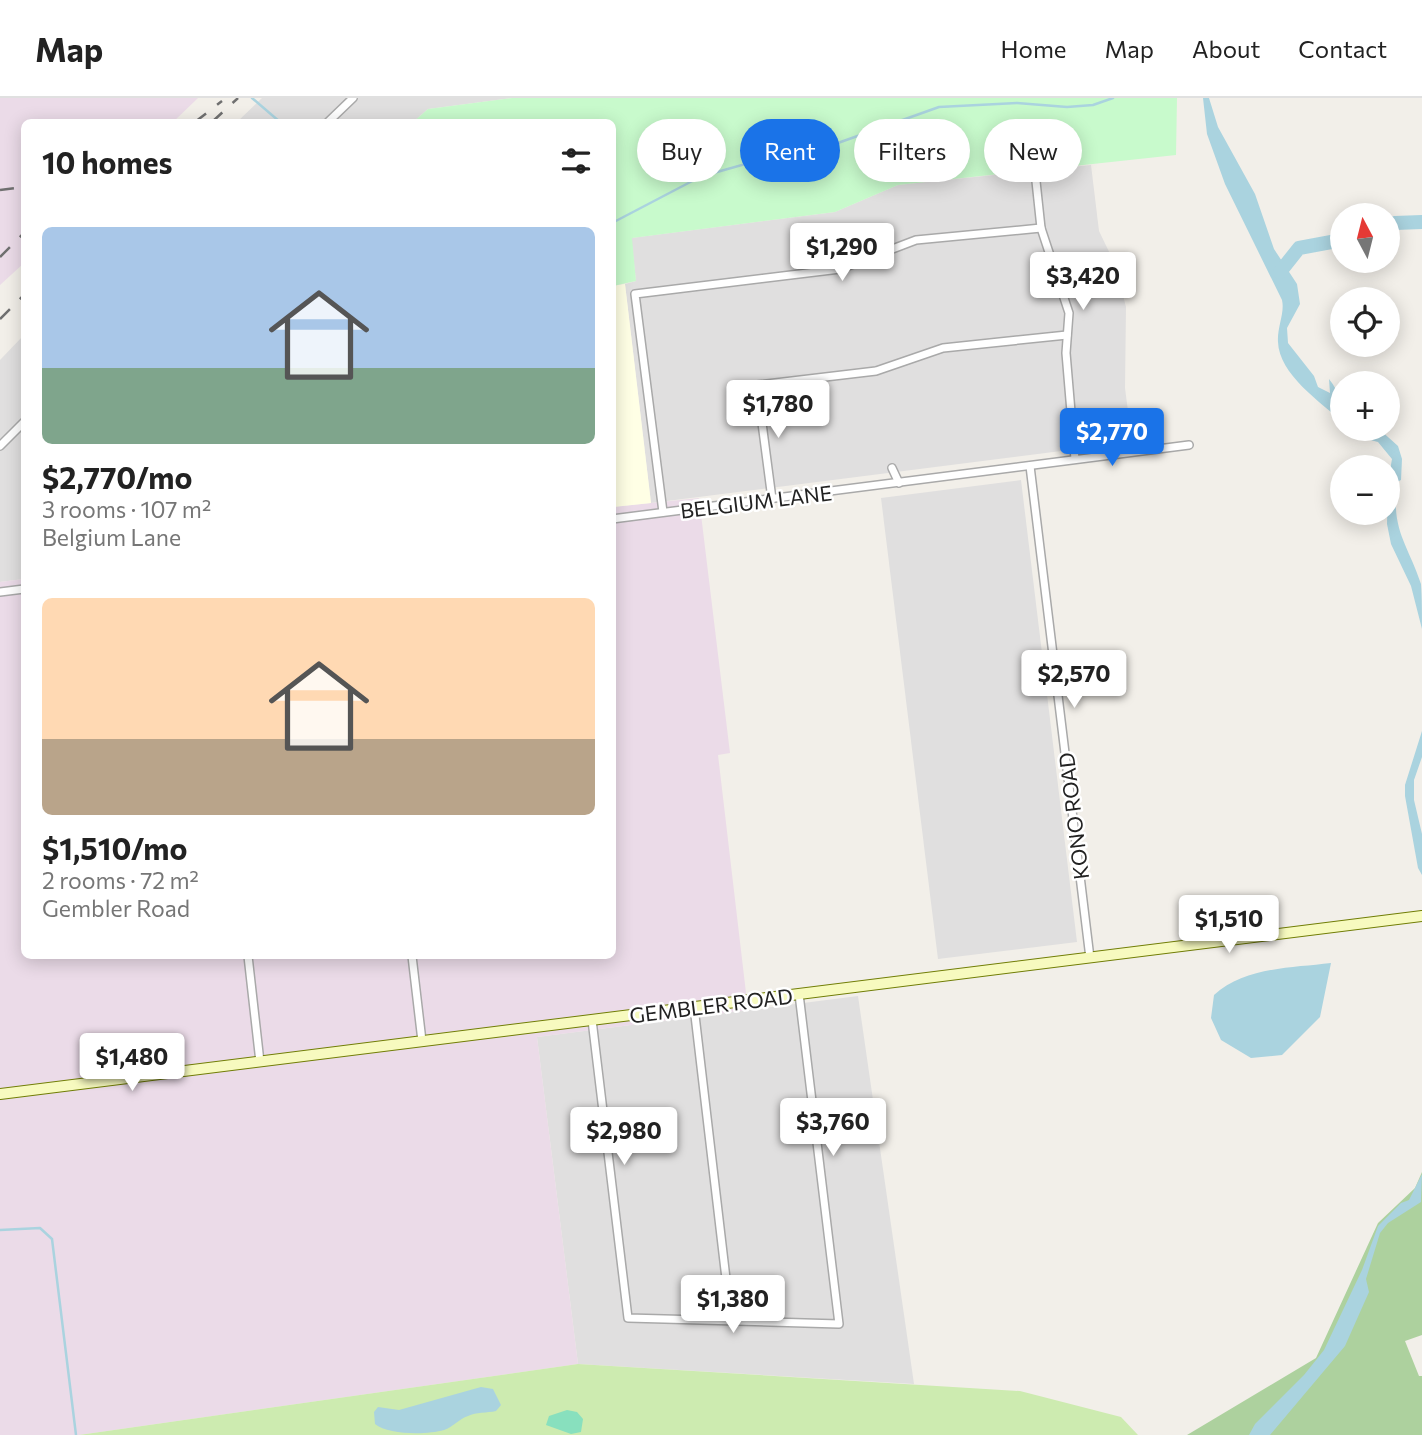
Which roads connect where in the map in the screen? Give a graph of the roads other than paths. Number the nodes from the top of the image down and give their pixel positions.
1 (353, 98) edge
2 (331, 119) edge
3 (1036, 182) edge
4 (1041, 228) junction
5 (1067, 335) junction
6 (21, 425) edge
7 (1189, 445) dead end
8 (0, 446) edge
9 (1075, 459) junction
10 (1030, 466) junction
11 (892, 468) dead end
12 (899, 482) junction
13 (772, 499) junction
14 (663, 512) junction
15 (616, 518) edge
16 (21, 589) edge
17 (0, 592) edge
18 (1422, 916) edge
19 (1090, 958) junction
20 (248, 959) edge
21 (412, 959) edge
22 (799, 994) junction
23 (694, 1007) junction
24 (592, 1020) junction
25 (422, 1041) junction
26 (260, 1062) junction
27 (0, 1094) edge
28 (732, 1321) junction

1 - 2 street
3 - 4 street
4 - 5 street
4 - 14 street
5 - 9 street
5 - 13 street
6 - 8 street
7 - 9 street, BELGIUM LANE
9 - 10 street, BELGIUM LANE
10 - 12 street, BELGIUM LANE
10 - 19 street, KONO ROAD
11 - 12 street
12 - 13 street, BELGIUM LANE
13 - 14 street, BELGIUM LANE
14 - 15 street, BELGIUM LANE
16 - 17 street
18 - 19 main road, GEMBLER ROAD
19 - 22 main road, GEMBLER ROAD
20 - 26 street
21 - 25 street
22 - 23 main road, GEMBLER ROAD
22 - 28 street
23 - 24 main road, GEMBLER ROAD
23 - 28 street
24 - 25 main road, GEMBLER ROAD
24 - 28 street
25 - 26 main road, GEMBLER ROAD
26 - 27 main road, GEMBLER ROAD

